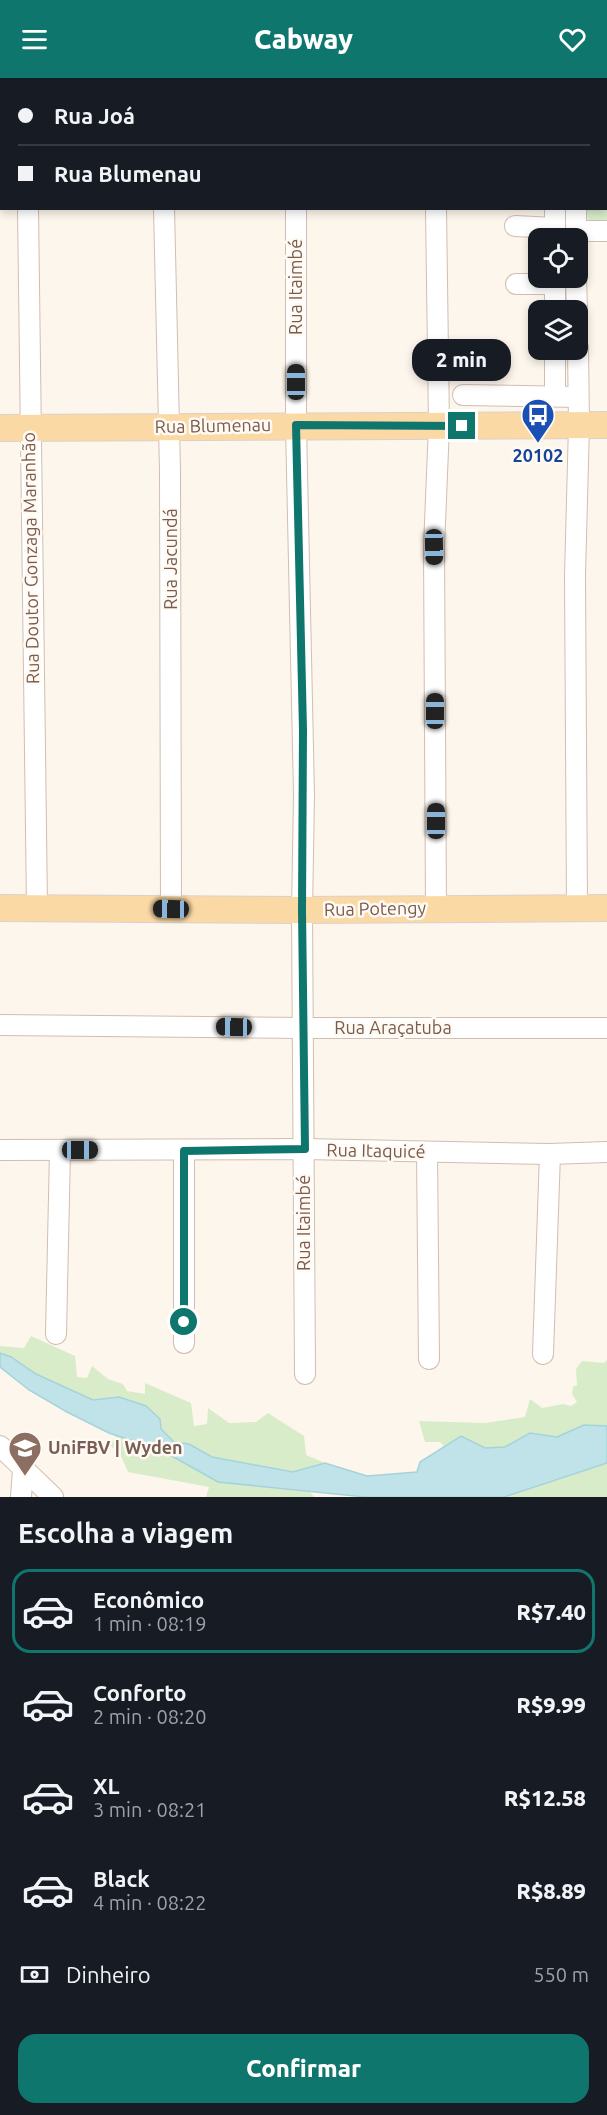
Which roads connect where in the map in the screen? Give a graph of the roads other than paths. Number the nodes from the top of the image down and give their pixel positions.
1 (28, 210) edge
2 (164, 210) edge
3 (296, 210) edge
4 (436, 210) edge
5 (576, 210) edge
6 (555, 225) edge
7 (515, 226) dead end
8 (576, 228) edge
9 (607, 231) edge
10 (588, 233) edge
11 (528, 283) edge
12 (516, 284) dead end
13 (555, 360) edge
14 (578, 360) edge
15 (463, 395) dead end
16 (555, 396) junction
17 (578, 397) junction
18 (296, 425) junction
19 (579, 425) junction
20 (607, 425) edge
21 (170, 426) junction
22 (439, 426) junction
23 (0, 428) edge
24 (29, 429) junction
25 (0, 908) edge
26 (37, 908) junction
27 (436, 908) junction
28 (607, 908) edge
29 (171, 909) junction
30 (577, 909) junction
31 (302, 910) junction
32 (0, 1024) edge
33 (303, 1028) junction
34 (607, 1028) edge
35 (0, 1149) edge
36 (305, 1149) junction
37 (60, 1150) junction
38 (184, 1151) junction
39 (427, 1152) junction
40 (607, 1152) edge
41 (550, 1154) junction
42 (56, 1334) dead end
43 (184, 1343) dead end
44 (543, 1354) dead end
45 (429, 1359) dead end
46 (305, 1374) dead end
47 (0, 1446) edge
48 (23, 1469) junction
49 (21, 1497) edge
50 (53, 1497) edge

1 - 24 street, Rua Doutor Gonzaga Maranhão
2 - 21 street, Rua Jacundá
3 - 18 street, Rua Itaimbé
4 - 22 street
5 - 8 street
6 - 7 street
9 - 10 street
11 - 12 street
13 - 16 street
14 - 17 street
15 - 16 street
16 - 17 street
17 - 19 street
18 - 21 main road, Rua Blumenau
18 - 22 main road, Rua Blumenau
18 - 31 street, Rua Itaimbé
19 - 20 main road, Rua Blumenau
19 - 22 main road, Rua Blumenau
19 - 30 street
21 - 24 main road, Rua Blumenau
21 - 29 street, Rua Jacundá
22 - 27 street
23 - 24 main road, Rua Blumenau
24 - 26 street, Rua Doutor Gonzaga Maranhão
25 - 26 main road, Rua Potengy
26 - 29 main road, Rua Potengy
27 - 30 main road, Rua Potengy
27 - 31 main road, Rua Potengy
28 - 30 main road, Rua Potengy
29 - 31 main road, Rua Potengy
31 - 33 street, Rua Itaimbé
32 - 33 street, Rua Araçatuba
33 - 34 street, Rua Araçatuba
33 - 36 street, Rua Itaimbé
35 - 37 street, Rua Itaquicé
36 - 38 street, Rua Itaquicé
36 - 39 street, Rua Itaquicé
36 - 46 street, Rua Itaimbé
37 - 38 street, Rua Itaquicé
37 - 42 street
38 - 43 street
39 - 41 street, Rua Itaquicé
39 - 45 street
40 - 41 street, Rua Itaquicé
41 - 44 street
47 - 48 street
48 - 49 street
48 - 50 street

